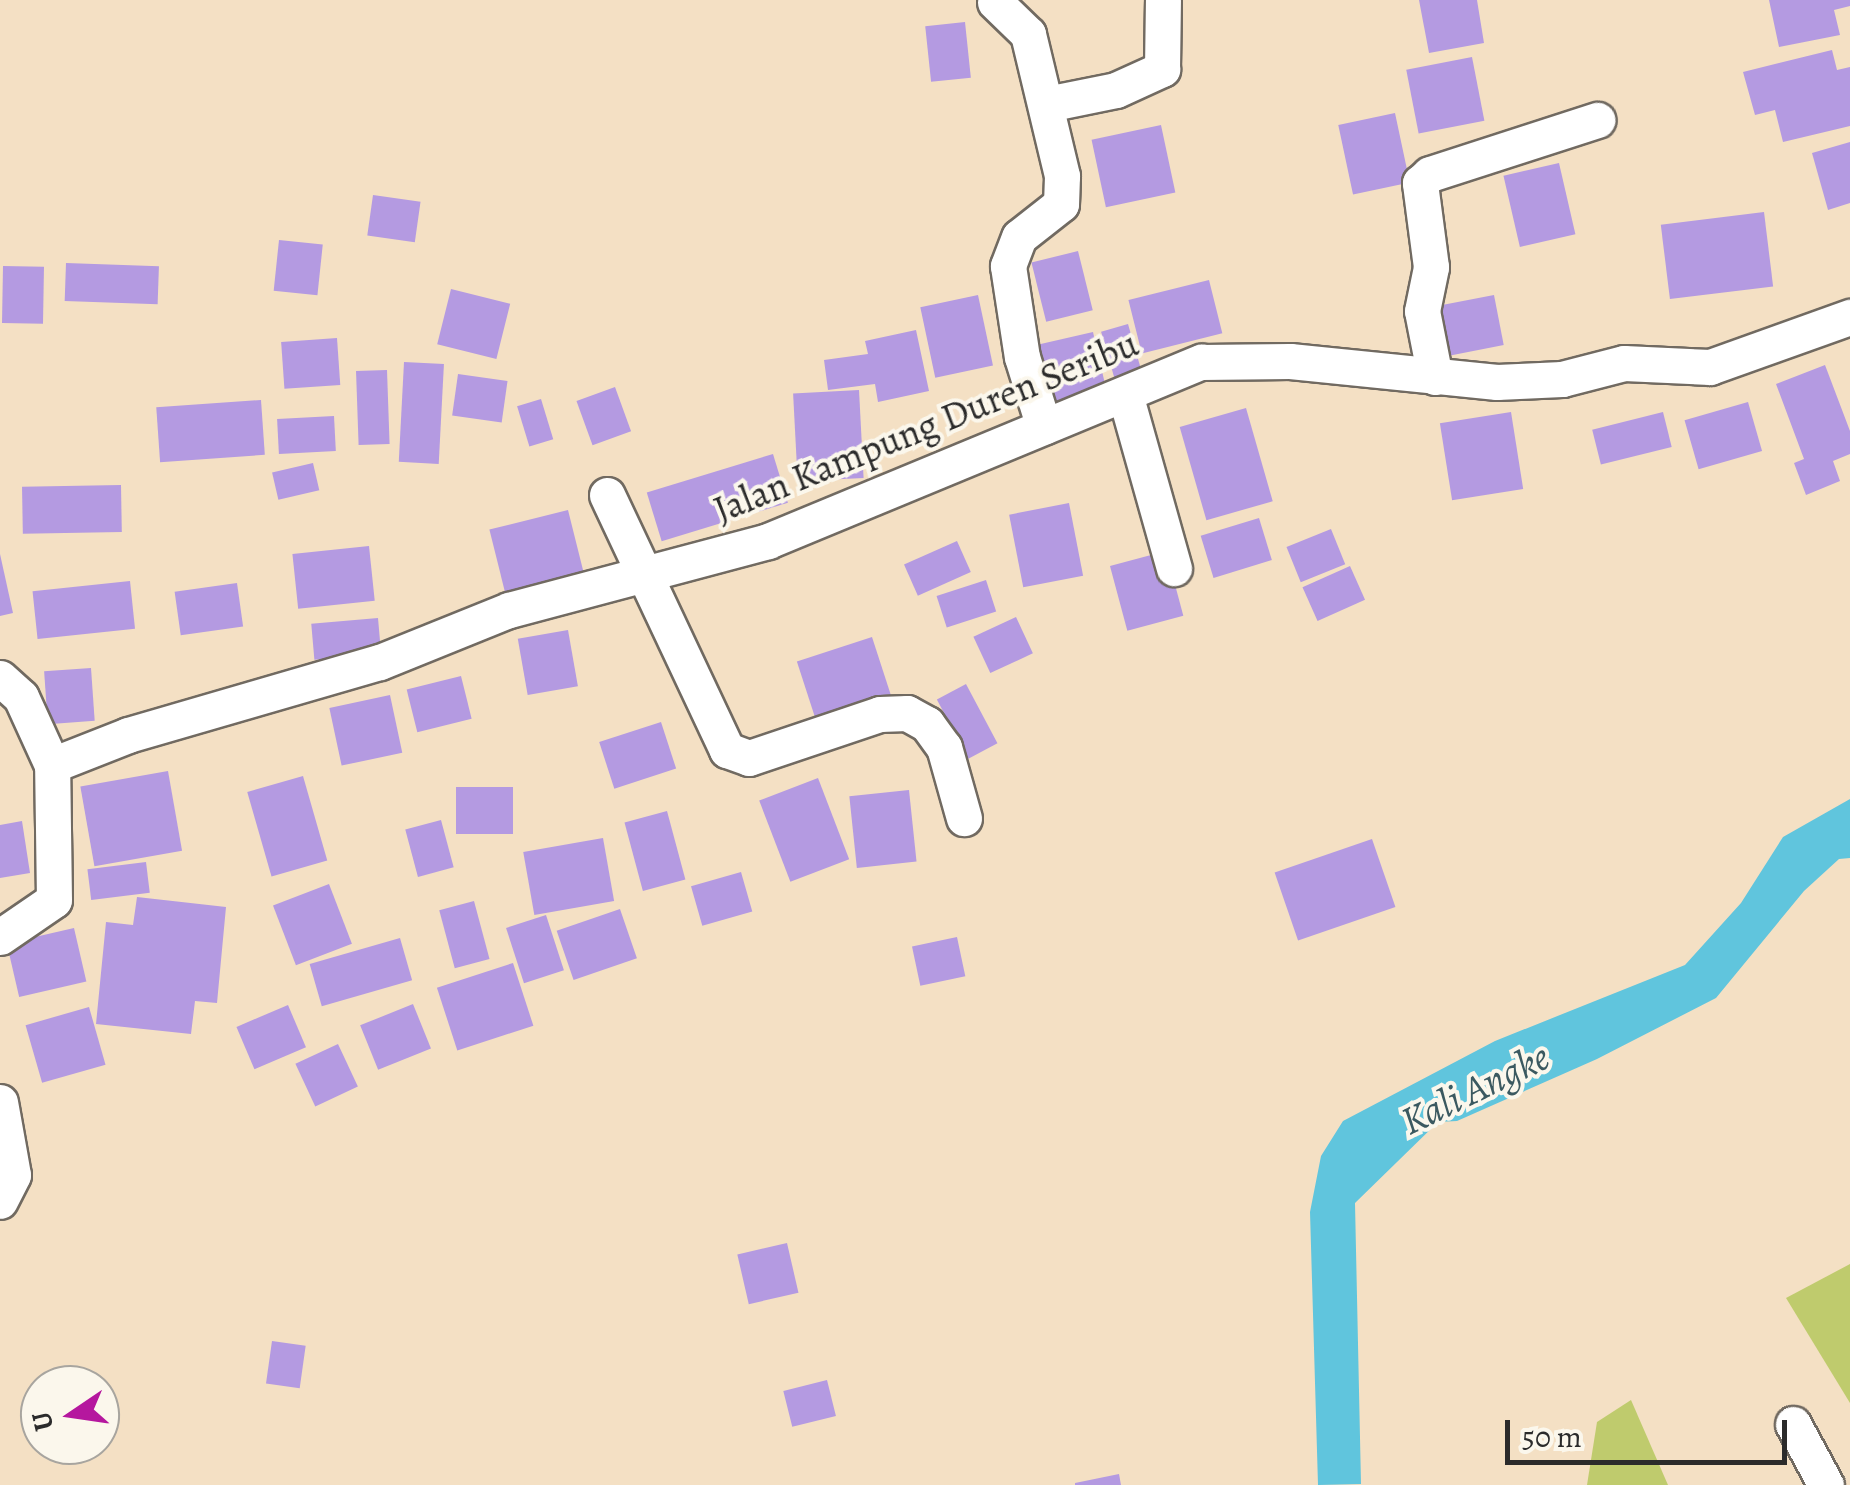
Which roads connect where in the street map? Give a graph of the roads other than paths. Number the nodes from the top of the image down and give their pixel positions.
1 (1163, 0) edge
2 (995, 2) edge
3 (1047, 104) junction
4 (1597, 120) dead end
5 (1850, 316) edge
6 (1435, 377) junction
7 (1126, 394) junction
8 (1044, 427) junction
9 (607, 495) dead end
10 (1174, 568) dead end
11 (647, 575) junction
12 (0, 678) edge
13 (52, 765) junction
14 (964, 818) dead end
15 (0, 937) edge
16 (0, 1102) edge
17 (0, 1201) edge
18 (1794, 1424) dead end
19 (1826, 1485) edge

1 - 3 street
2 - 3 street
3 - 8 street
4 - 6 street
5 - 6 street, Jalan Kampung Duren Seribu
6 - 7 street, Jalan Kampung Duren Seribu
7 - 8 street, Jalan Kampung Duren Seribu
7 - 10 street
8 - 11 street, Jalan Kampung Duren Seribu
9 - 11 street
11 - 13 street, Jalan Kampung Duren Seribu
11 - 14 street
12 - 13 street
13 - 15 street
16 - 17 street
18 - 19 street

